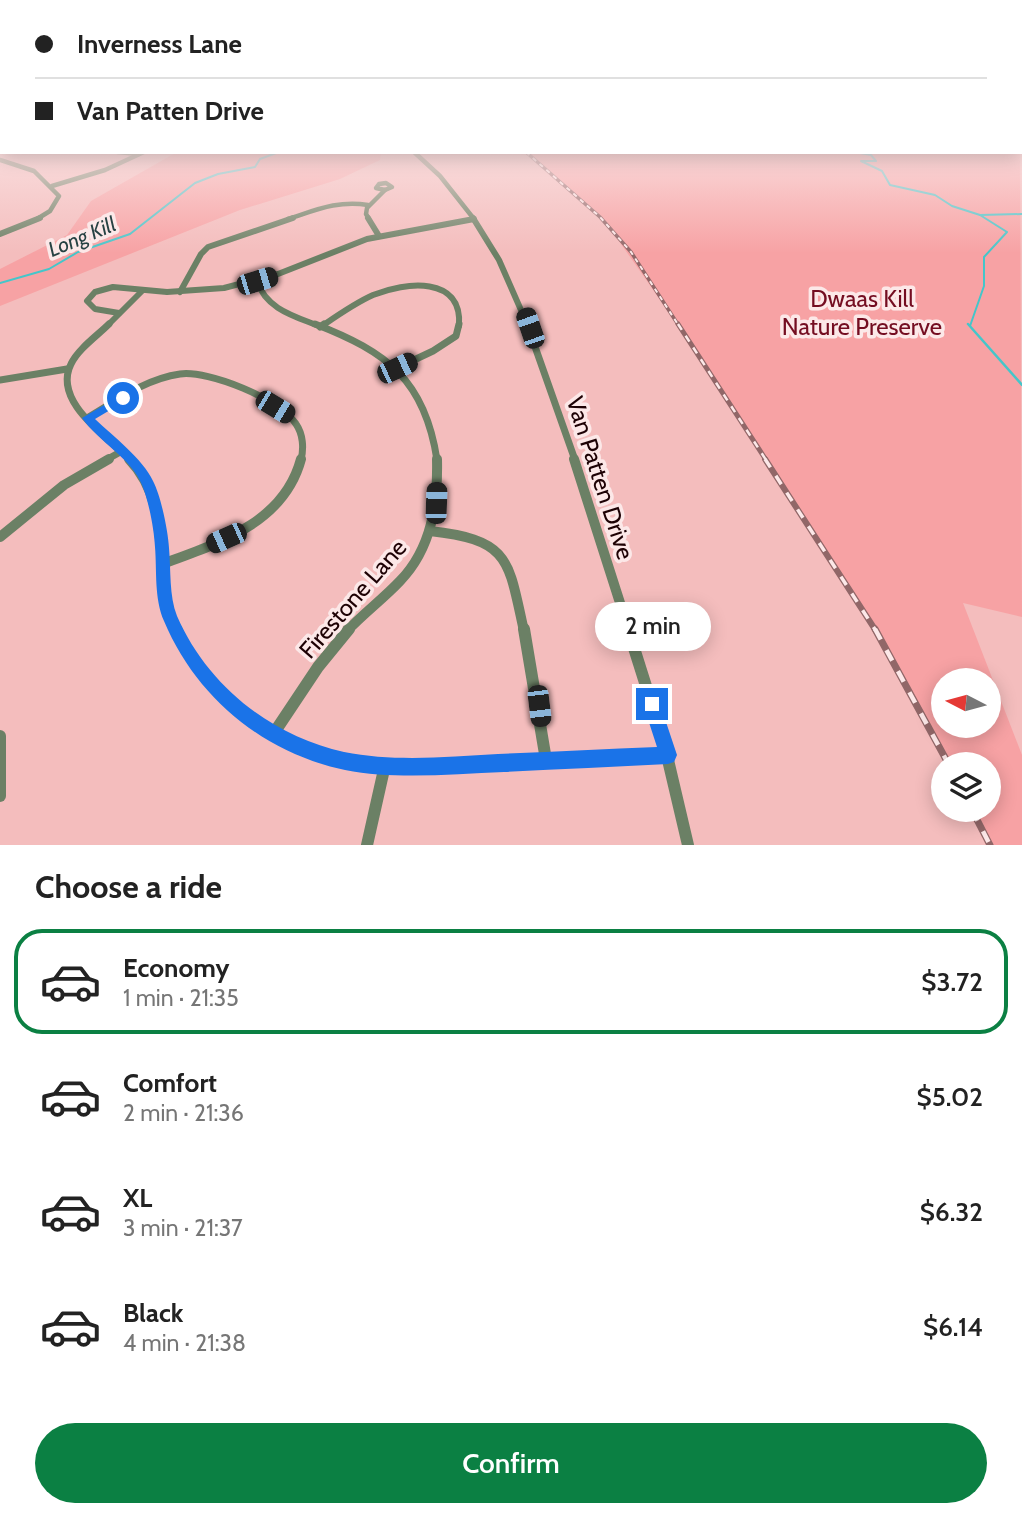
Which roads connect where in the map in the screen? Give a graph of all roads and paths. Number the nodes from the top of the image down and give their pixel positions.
1 (34, 173) edge
2 (93, 173) edge
3 (436, 173) edge
4 (52, 187) junction
5 (385, 190) dead end
6 (368, 205) junction
7 (474, 219) junction
8 (2, 231) edge
9 (379, 236) junction
10 (257, 281) junction
11 (142, 292) junction
12 (180, 292) junction
13 (119, 313) junction
14 (320, 327) junction
15 (397, 368) junction
16 (67, 369) junction
17 (0, 380) edge
18 (88, 418) junction
19 (122, 451) junction
20 (430, 531) junction
21 (1, 534) edge
22 (162, 564) junction
23 (274, 733) junction
24 (0, 736) edge
25 (668, 755) junction
26 (546, 760) junction
27 (385, 765) junction
28 (0, 796) edge
29 (367, 845) edge
30 (688, 845) edge

1 - 4 street
2 - 4 street
3 - 7 street, Van Patten Drive
4 - 8 street
5 - 6 street
6 - 9 street
6 - 12 street
7 - 9 street
7 - 25 street, Van Patten Drive
9 - 10 street
10 - 12 street
10 - 14 street, Firestone Lane
11 - 12 street
11 - 13 street
11 - 13 street
13 - 16 street
14 - 15 street, Firestone Lane
14 - 15 street
15 - 20 street, Firestone Lane
16 - 17 street
16 - 18 street
18 - 19 street
18 - 22 street
19 - 21 street
19 - 22 street
20 - 23 street, Firestone Lane
20 - 26 street
22 - 23 street
23 - 27 street
24 - 28 street
25 - 26 street
25 - 30 street, Van Patten Drive
26 - 27 street
27 - 29 street

